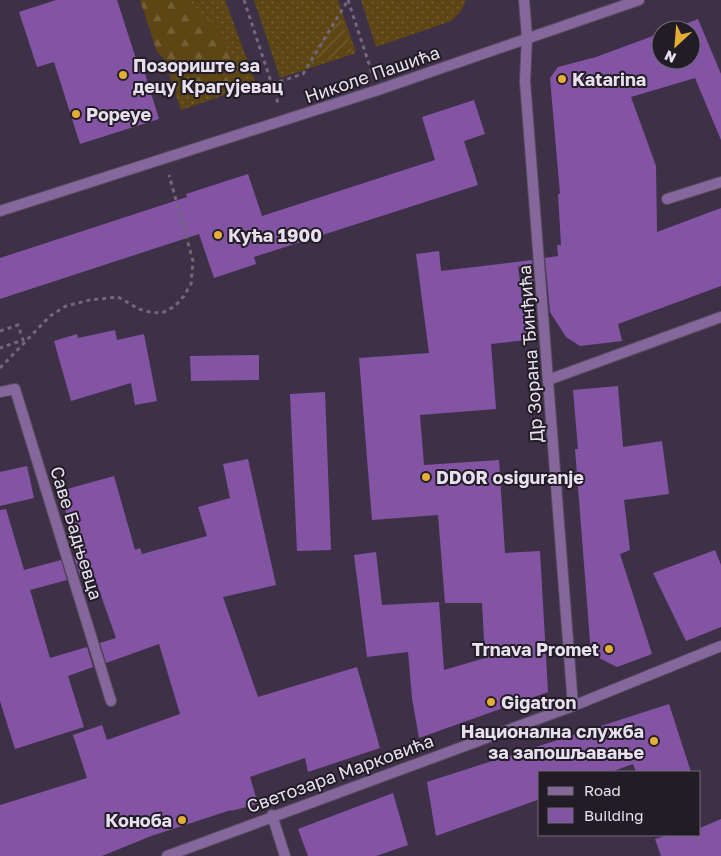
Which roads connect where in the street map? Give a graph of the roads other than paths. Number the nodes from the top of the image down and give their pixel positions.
1 (524, 0) edge
2 (639, 0) edge
3 (527, 37) junction
4 (721, 182) edge
5 (667, 198) dead end
6 (0, 211) edge
7 (721, 317) edge
8 (548, 380) junction
9 (0, 392) edge
10 (721, 646) edge
11 (112, 701) dead end
12 (573, 706) junction
13 (272, 816) junction
14 (167, 856) edge
15 (285, 856) edge

1 - 3 street, Др Зорана Ђинђића
2 - 3 street, Николе Пашића
3 - 6 street, Николе Пашића
3 - 8 street, Др Зорана Ђинђића
4 - 5 street
7 - 8 street
8 - 12 street, Др Зорана Ђинђића
9 - 11 street, Саве Бадњевца
10 - 12 street, Светозара Марковића
12 - 13 street, Светозара Марковића
13 - 14 street, Светозара Марковића
13 - 15 street

